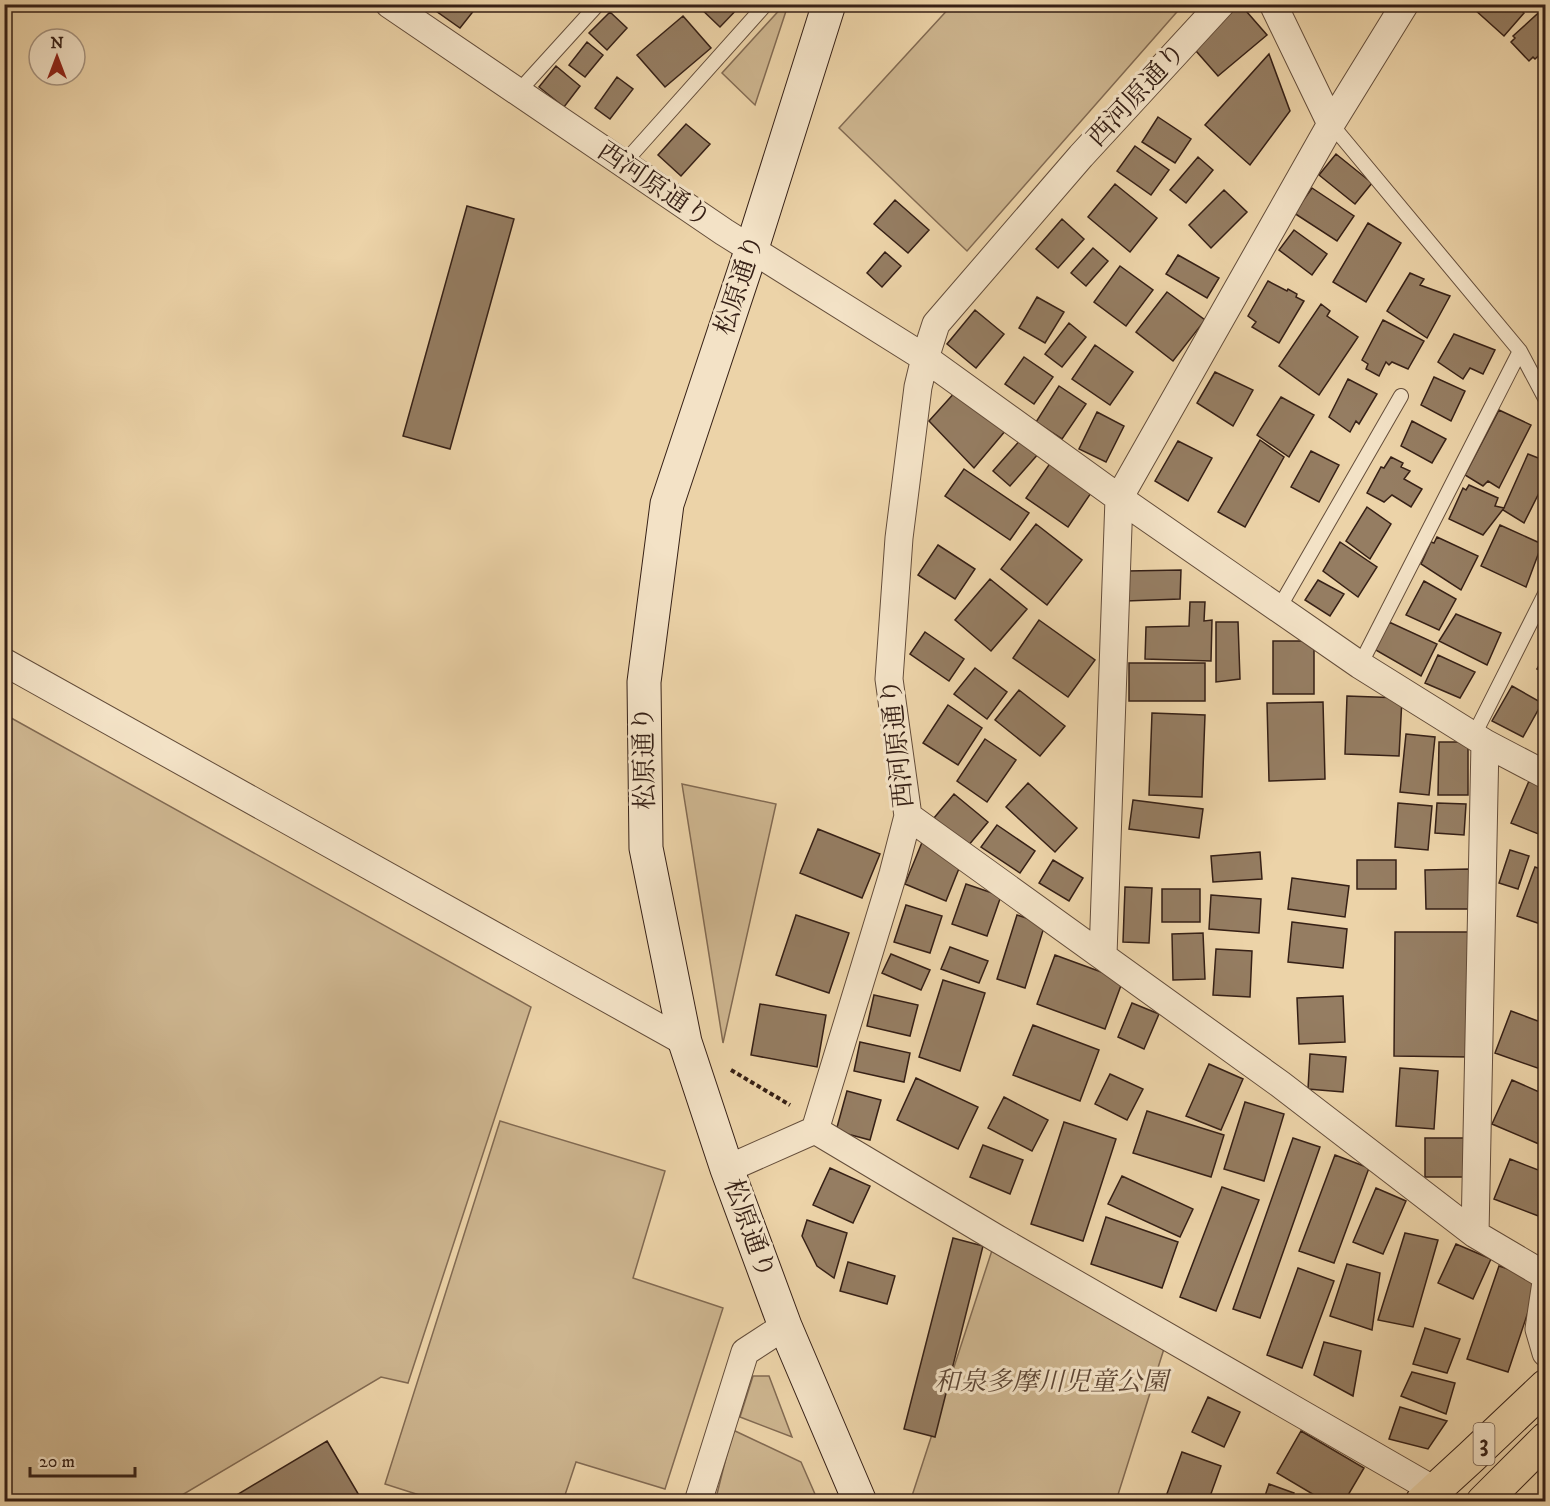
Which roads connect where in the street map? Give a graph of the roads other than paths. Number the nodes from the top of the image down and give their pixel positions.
1 (388, 4) edge
2 (598, 4) edge
3 (766, 4) edge
4 (830, 4) edge
5 (1221, 4) edge
6 (1273, 4) edge
7 (1406, 4) edge
8 (519, 92) junction
9 (1331, 123) junction
10 (623, 164) junction
11 (752, 248) junction
12 (1520, 351) junction
13 (925, 358) junction
14 (1401, 396) dead end
15 (1545, 400) edge
16 (1119, 498) junction
17 (1545, 592) edge
18 (1279, 608) junction
19 (4, 662) edge
20 (1360, 665) junction
21 (1479, 739) junction
22 (1545, 775) edge
23 (908, 816) junction
24 (1102, 955) junction
25 (685, 1042) junction
26 (815, 1130) junction
27 (727, 1168) junction
28 (1475, 1234) junction
29 (1545, 1276) edge
30 (1545, 1282) edge
31 (785, 1326) junction
32 (1545, 1353) edge
33 (1545, 1386) edge
34 (1545, 1439) edge
35 (1428, 1496) edge
36 (698, 1502) edge
37 (860, 1502) edge
38 (1483, 1502) edge

1 - 8 street, 西河原通り
2 - 8 lane
3 - 10 lane
4 - 11 main road, 松原通り
5 - 13 street, 西河原通り
6 - 9 street
7 - 9 street
8 - 10 street, 西河原通り
9 - 12 lane
9 - 16 street
10 - 11 street, 西河原通り
11 - 13 street, 西河原通り
11 - 25 main road, 松原通り
12 - 15 lane
12 - 20 lane
13 - 16 street
13 - 23 street, 西河原通り
14 - 18 lane
16 - 18 street
16 - 24 street
17 - 21 lane
18 - 20 street
19 - 25 street
20 - 21 street
21 - 22 street
21 - 28 street
23 - 24 street
23 - 26 street, 西河原通り
24 - 28 street
25 - 27 main road, 松原通り
26 - 27 street
26 - 35 street
27 - 31 main road, 松原通り
28 - 29 street
30 - 32 street
31 - 36 street
31 - 37 main road, 松原通り
33 - 35 main road, 3
34 - 38 main road, 3

